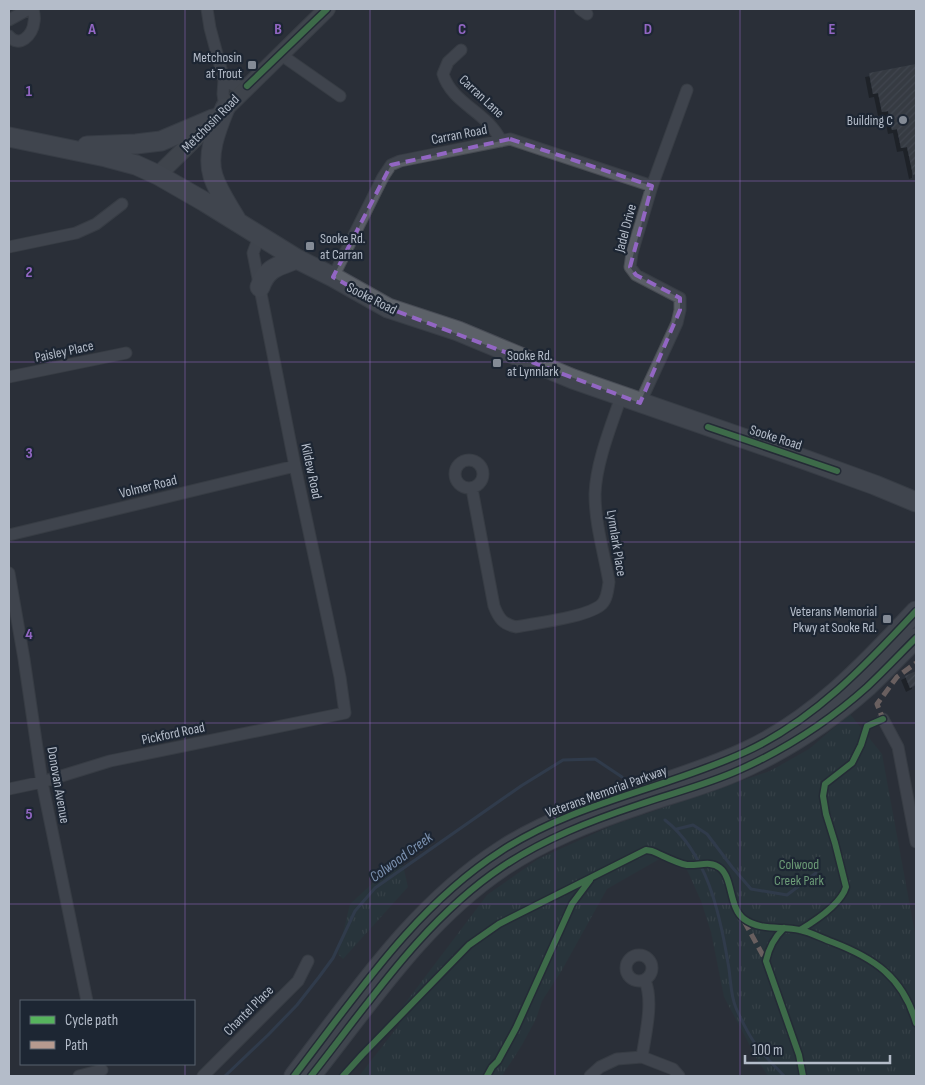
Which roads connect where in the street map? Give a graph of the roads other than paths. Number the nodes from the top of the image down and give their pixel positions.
1 (29, 9) edge
2 (34, 9) edge
3 (207, 9) edge
4 (318, 12) edge
5 (9, 20) edge
6 (9, 36) edge
7 (462, 50) dead end
8 (280, 54) junction
9 (224, 80) junction
10 (247, 86) junction
11 (687, 90) dead end
12 (340, 96) dead end
13 (219, 113) junction
14 (9, 137) edge
15 (501, 140) junction
16 (57, 148) junction
17 (158, 175) junction
18 (652, 186) junction
19 (122, 204) dead end
20 (239, 224) junction
21 (259, 237) junction
22 (9, 248) edge
23 (297, 260) junction
24 (333, 277) junction
25 (260, 287) junction
26 (126, 353) dead end
27 (9, 377) edge
28 (621, 397) junction
29 (640, 403) junction
30 (295, 466) junction
31 (472, 489) dead end
32 (916, 502) edge
33 (9, 535) edge
34 (9, 573) edge
35 (916, 611) edge
36 (916, 638) edge
37 (345, 713) joint
38 (884, 718) dead end
39 (42, 782) junction
40 (9, 789) edge
41 (916, 842) edge
42 (308, 961) dead end
43 (645, 981) dead end
44 (88, 1000) edge
45 (642, 1057) junction
46 (102, 1070) edge
47 (79, 1076) edge
48 (203, 1076) edge
49 (294, 1076) edge
50 (311, 1076) edge
51 (590, 1076) edge
52 (679, 1076) edge

1 - 5 street
2 - 6 street
3 - 9 street
4 - 8 main road, Metchosin Road
7 - 15 street, Carran Lane
8 - 10 main road, Metchosin Road
8 - 12 street
9 - 10 street
9 - 13 street
10 - 13 main road, Metchosin Road
11 - 18 street, Jadel Drive
13 - 16 main road
13 - 17 main road, Metchosin Road
13 - 20 main road
14 - 16 main road, Sooke Road
15 - 18 street, Carran Road
15 - 24 street, Carran Road
16 - 17 main road, Sooke Road
17 - 20 main road, Sooke Road
18 - 29 street, Jadel Drive
19 - 22 street
20 - 21 main road, Sooke Road
21 - 23 main road, Sooke Road
21 - 25 street, Kildew Road
23 - 24 main road, Sooke Road
23 - 25 main road
24 - 28 main road, Sooke Road
25 - 30 street, Kildew Road
26 - 27 street, Paisley Place
28 - 29 main road, Sooke Road
28 - 31 street, Lynnlark Place
29 - 32 main road, Sooke Road
30 - 33 street, Volmer Road
30 - 37 street, Kildew Road
34 - 39 street, Donovan Avenue
35 - 49 main road, Veterans Memorial Parkway
36 - 50 main road, Veterans Memorial Parkway
37 - 39 street, Pickford Road
38 - 41 street
39 - 40 street, Pickford Road
39 - 44 street, Donovan Avenue
42 - 48 street, Chantel Place
43 - 45 street
45 - 51 street
45 - 52 street
46 - 47 street

